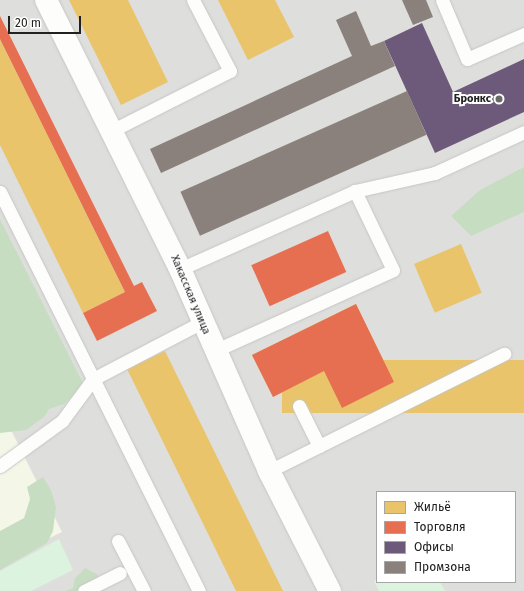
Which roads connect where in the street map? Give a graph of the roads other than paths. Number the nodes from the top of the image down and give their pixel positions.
1 (46, 0) edge
2 (193, 0) edge
3 (442, 0) edge
4 (524, 34) edge
5 (111, 132) junction
6 (524, 132) edge
7 (355, 191) junction
8 (0, 192) edge
9 (180, 269) junction
10 (202, 322) junction
11 (214, 351) junction
12 (504, 354) dead end
13 (93, 379) junction
14 (299, 406) dead end
15 (319, 446) junction
16 (0, 466) edge
17 (269, 471) junction
18 (118, 541) dead end
19 (120, 573) dead end
20 (84, 591) edge
21 (144, 591) edge
22 (199, 591) edge
23 (330, 591) edge

1 - 5 street, Хакасская улица
2 - 5 lane
3 - 4 lane
5 - 9 street, Хакасская улица
6 - 7 lane
7 - 9 lane
7 - 11 lane
8 - 13 lane
9 - 10 street, Хакасская улица
10 - 11 street, Хакасская улица
10 - 13 lane
11 - 17 street, Хакасская улица
12 - 15 lane
13 - 16 lane
13 - 22 lane
14 - 15 lane
15 - 17 lane
17 - 23 street, Хакасская улица
18 - 21 lane
19 - 20 lane

